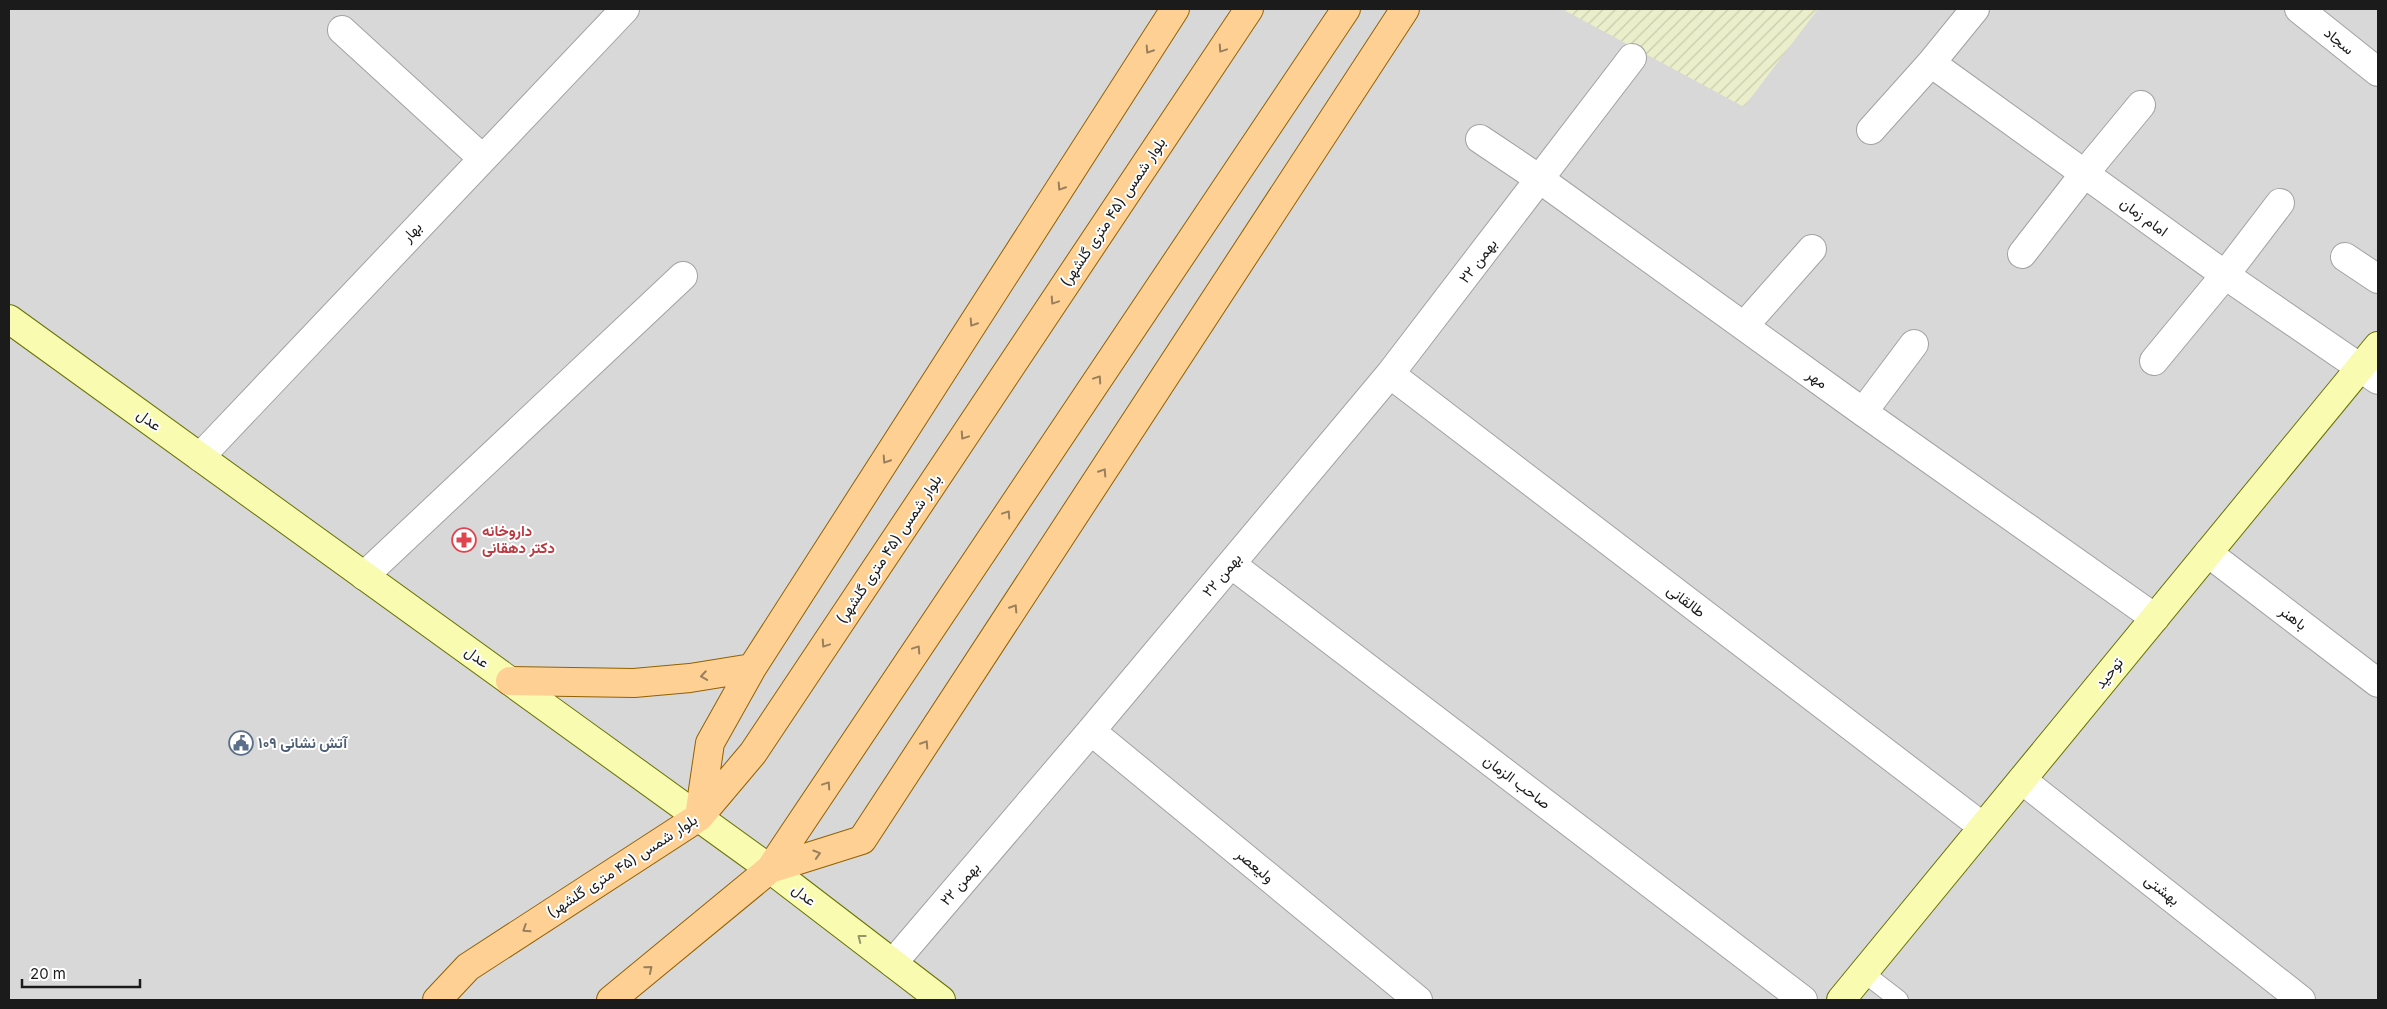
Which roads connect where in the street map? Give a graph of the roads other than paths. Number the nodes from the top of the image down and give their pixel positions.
1 (625, 9) edge
2 (1175, 9) edge
3 (1249, 9) edge
4 (1346, 9) edge
5 (1405, 9) edge
6 (1975, 9) edge
7 (2299, 9) edge
8 (342, 30) dead end
9 (1632, 58) dead end
10 (1931, 63) junction
11 (2378, 72) edge
12 (2141, 105) dead end
13 (1871, 130) dead end
14 (1480, 139) dead end
15 (482, 158) junction
16 (2084, 174) junction
17 (1541, 180) junction
18 (2280, 203) dead end
19 (1812, 248) dead end
20 (2022, 254) dead end
21 (2345, 257) dead end
22 (2225, 275) junction
23 (683, 276) dead end
24 (2378, 279) edge
25 (9, 319) edge
26 (1744, 326) junction
27 (1914, 344) dead end
28 (2378, 346) edge
29 (2154, 361) dead end
30 (2370, 373) edge
31 (1390, 374) junction
32 (1863, 412) junction
33 (200, 457) junction
34 (2208, 553) junction
35 (1231, 564) junction
36 (364, 576) junction
37 (2155, 618) junction
38 (752, 668) junction
39 (510, 681) junction
40 (2378, 683) edge
41 (1091, 731) junction
42 (2022, 780) junction
43 (699, 817) junction
44 (1982, 828) junction
45 (770, 869) junction
46 (893, 963) junction
47 (1864, 973) junction
48 (437, 1000) edge
49 (611, 1000) edge
50 (941, 1000) edge
51 (1418, 1000) edge
52 (1803, 1000) edge
53 (1841, 1000) edge
54 (1899, 1000) edge
55 (2301, 1000) edge

1 - 15 street, بهار
2 -> 38 main road
3 -> 43 main road, بلوار شمس (۴۵ متری گلشهر)
45 -> 4 main road
45 -> 5 main road
6 - 10 street
7 - 11 street, سجاد
8 - 15 street
9 - 17 street, ۲۲ بهمن
10 - 13 street
10 - 16 street, امام زمان
12 - 16 street
14 - 17 street, مهر
15 - 33 street, بهار
16 - 20 street
16 - 22 street, امام زمان
17 - 26 street, مهر
17 - 31 street, ۲۲ بهمن
18 - 22 street
19 - 26 street
21 - 24 street
22 - 29 street
22 - 30 street, امام زمان
23 - 36 street
25 - 33 street, عدل
26 - 32 street, مهر
27 - 32 street
28 - 30 street, توحید
30 - 34 street, توحید
31 - 35 street, ۲۲ بهمن
31 - 44 street, طالقانی
32 - 37 street, مهر
33 - 36 street, عدل
34 - 37 street, توحید
34 - 40 street, باهنر
35 - 41 street, ۲۲ بهمن
35 - 52 street, صاحب الزمان
36 - 39 street, عدل
37 - 42 street, توحید
38 -> 39 main road
38 - 43 main road
39 - 43 street, عدل
41 - 46 street, ۲۲ بهمن
41 - 51 street, ولیعصر
42 - 44 street, توحید
42 - 55 street, بهشتی
43 - 45 street, عدل
43 -> 48 main road, بلوار شمس (۴۵ متری گلشهر)
44 - 47 street, توحید
46 -> 45 street, عدل
49 -> 45 main road
46 - 50 street, عدل
47 - 53 street, توحید
47 - 54 lane

